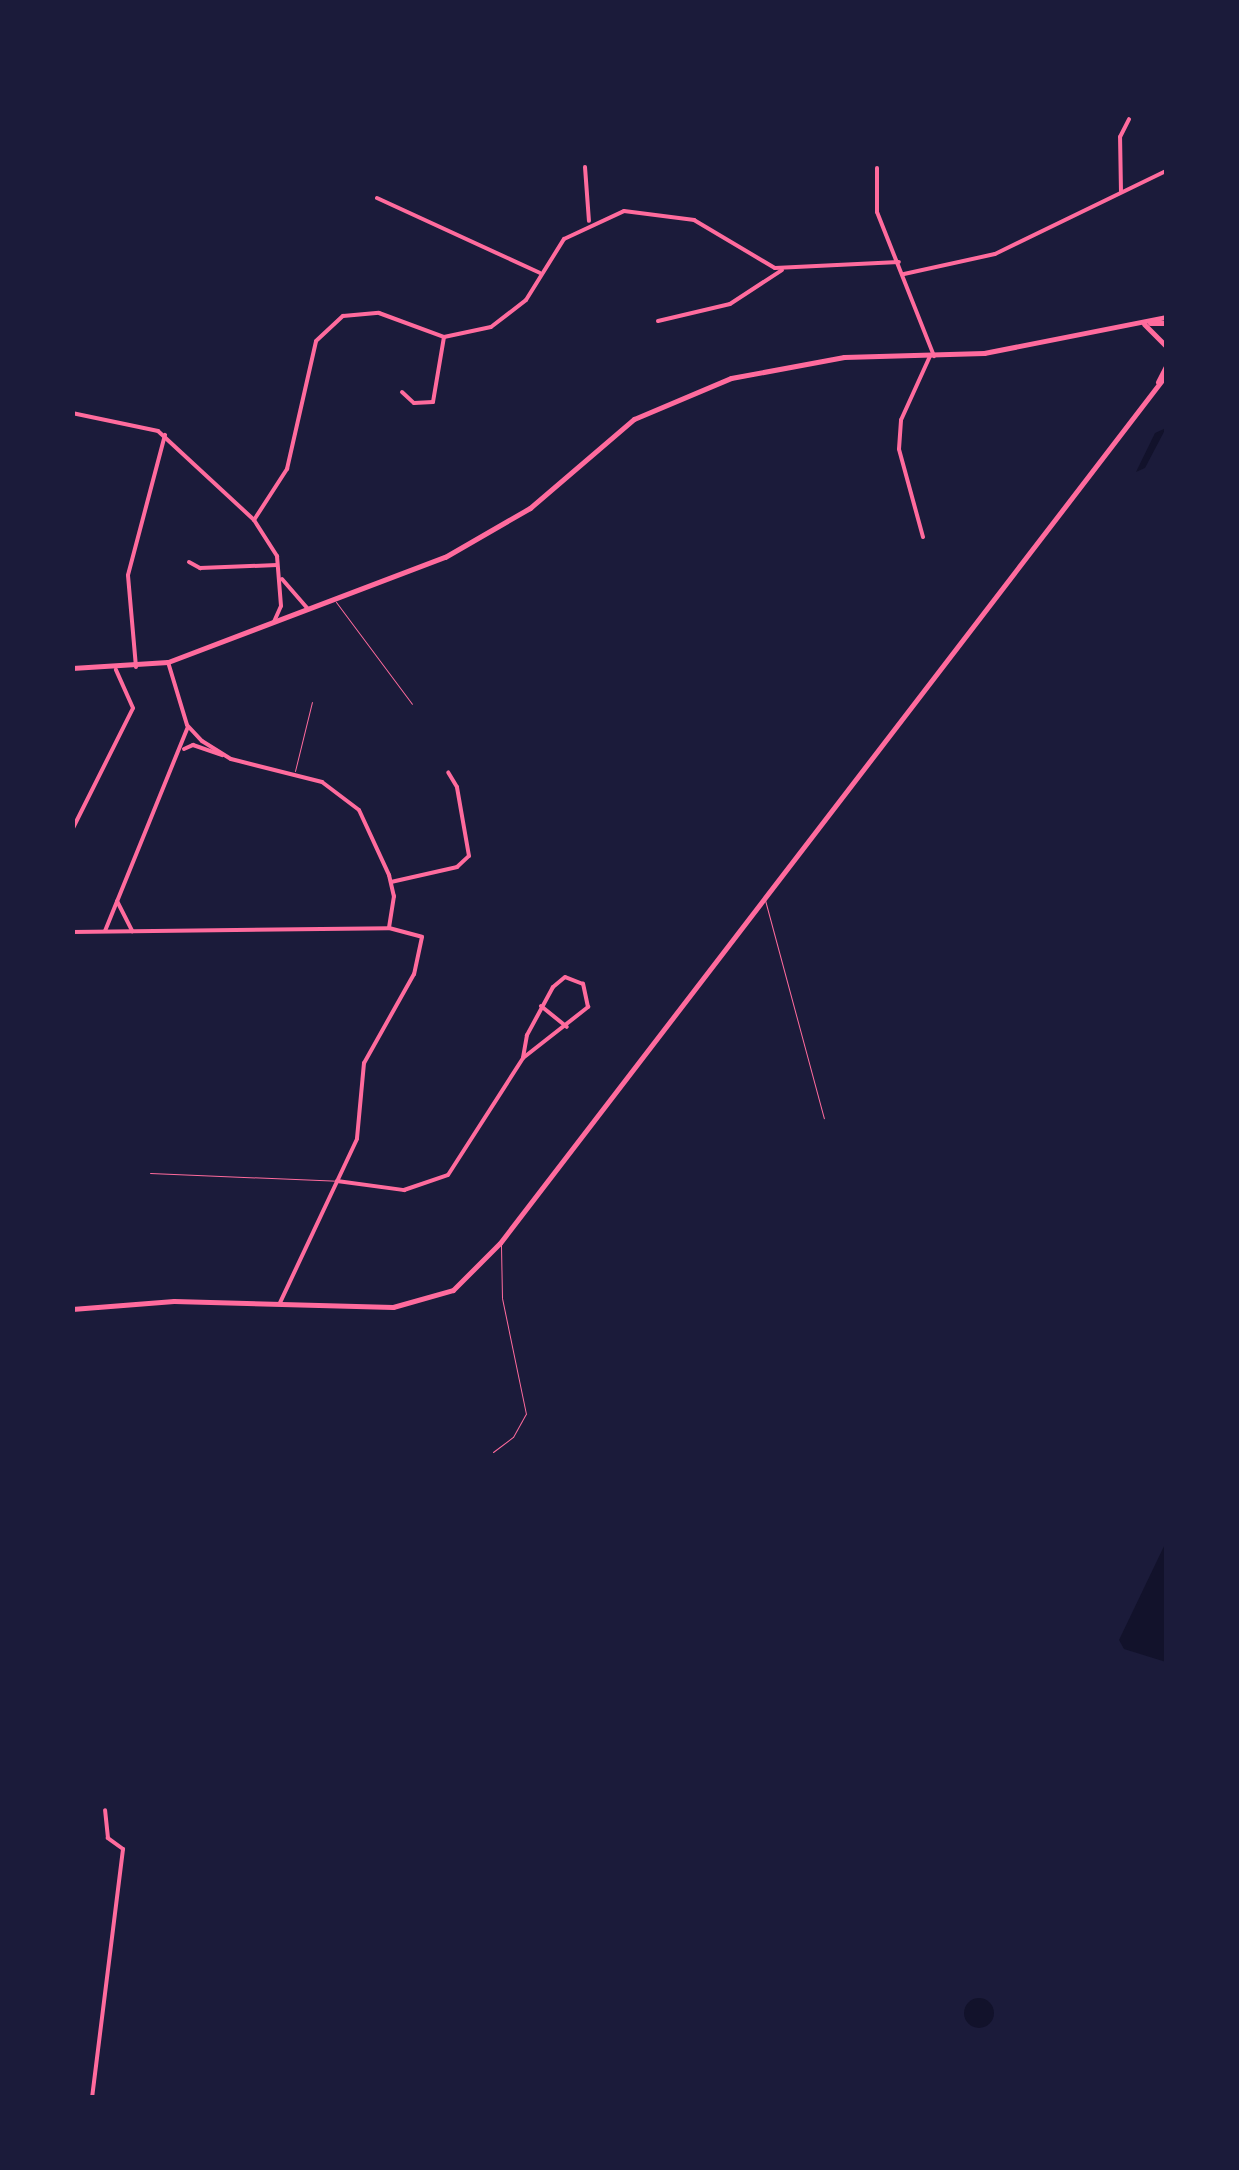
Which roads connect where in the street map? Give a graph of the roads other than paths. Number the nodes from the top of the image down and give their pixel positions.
1 (1129, 119) dead end
2 (585, 167) dead end
3 (877, 168) dead end
4 (1166, 171) edge
5 (1121, 193) junction
6 (376, 198) dead end
7 (590, 222) junction
8 (899, 262) junction
9 (782, 270) junction
10 (542, 274) junction
11 (904, 274) junction
12 (658, 320) dead end
13 (1166, 320) edge
14 (1142, 323) junction
15 (444, 337) junction
16 (1166, 346) edge
17 (932, 356) junction
18 (1166, 366) edge
19 (1166, 375) edge
20 (402, 392) dead end
21 (1151, 393) junction
22 (72, 412) edge
23 (165, 435) junction
24 (254, 520) junction
25 (923, 537) dead end
26 (189, 562) dead end
27 (279, 564) junction
28 (280, 574) junction
29 (334, 600) junction
30 (308, 609) junction
31 (273, 622) junction
32 (168, 662) junction
33 (136, 667) junction
34 (72, 668) edge
35 (116, 670) junction
36 (312, 702) dead end
37 (412, 704) dead end
38 (188, 727) junction
39 (182, 750) junction
40 (231, 759) junction
41 (448, 772) dead end
42 (294, 775) junction
43 (72, 830) edge
44 (391, 882) junction
45 (764, 898) junction
46 (117, 901) junction
47 (389, 928) junction
48 (132, 931) junction
49 (72, 932) edge
50 (105, 932) junction
51 (542, 1006) junction
52 (567, 1027) junction
53 (523, 1058) junction
54 (824, 1118) dead end
55 (150, 1173) dead end
56 (338, 1181) junction
57 (500, 1243) junction
58 (279, 1304) junction
59 (72, 1308) edge
60 (492, 1452) dead end
61 (106, 1810) dead end
62 (92, 2098) edge

1 - 5 street
2 - 7 street
3 - 8 street
4 - 5 street
5 - 11 street
6 - 10 street
7 - 9 street
7 - 10 street
8 - 9 street
8 - 11 street
9 - 12 street
10 - 15 street
11 - 17 street
13 - 14 main road
14 - 16 main road
14 - 17 main road
15 - 20 street
15 - 24 street
17 - 25 street
17 - 29 main road
18 - 21 main road
19 - 21 main road
21 - 45 main road
22 - 23 street
23 - 24 street
23 - 33 street
24 - 27 street
26 - 27 street
27 - 28 street
28 - 30 street
28 - 31 street
29 - 30 main road
29 - 37 lane
30 - 31 main road
31 - 32 main road
32 - 33 main road
32 - 38 street
33 - 35 main road
34 - 35 main road
35 - 43 street
36 - 42 lane
38 - 39 street
38 - 40 street
39 - 40 street
39 - 46 street
40 - 42 street
41 - 44 street
42 - 44 street
44 - 47 street
45 - 54 lane
45 - 57 main road
46 - 48 street
46 - 50 street
47 - 48 street
47 - 56 street
48 - 50 street
49 - 50 street
51 - 52 street
51 - 52 street
51 - 53 street
52 - 53 street
53 - 56 street
55 - 56 lane
56 - 58 street
57 - 58 main road
57 - 60 lane
58 - 59 main road
61 - 62 street

